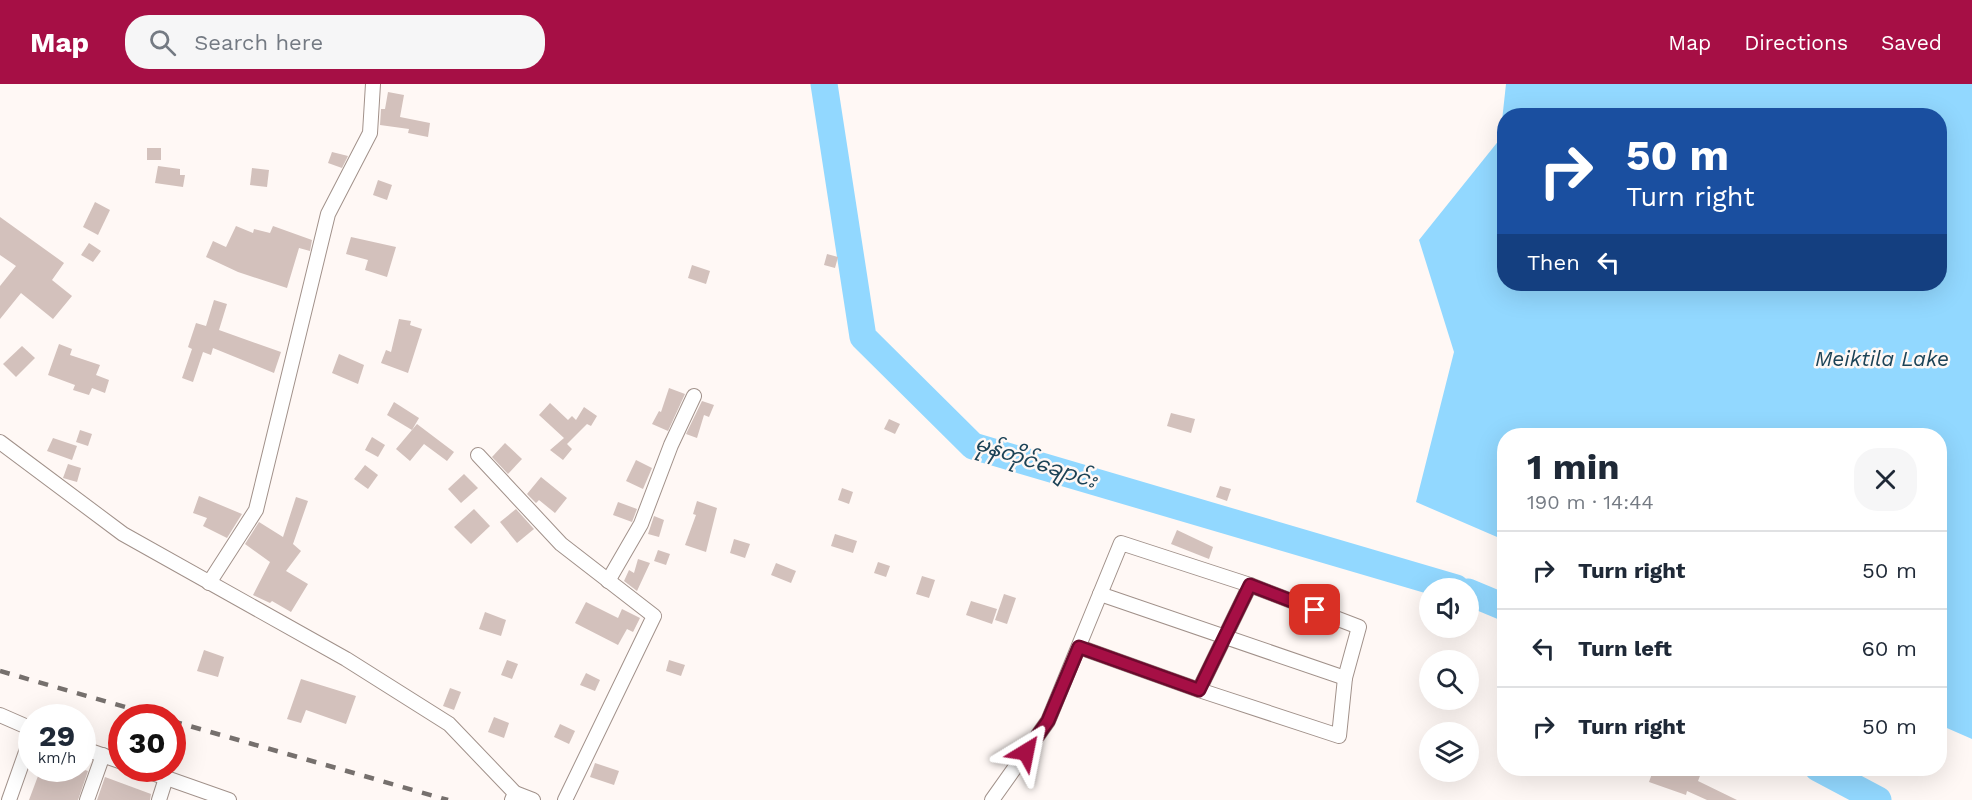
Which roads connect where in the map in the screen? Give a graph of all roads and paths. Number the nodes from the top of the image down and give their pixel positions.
1 (373, 84) edge
2 (694, 396) dead end
3 (0, 442) edge
4 (478, 455) dead end
5 (608, 581) junction
6 (209, 583) junction
7 (1250, 585) junction
8 (1100, 594) junction
9 (1224, 638) junction
10 (1079, 647) junction
11 (1345, 678) junction
12 (1199, 690) junction
13 (0, 715) edge
14 (18, 723) edge
15 (96, 753) edge
16 (103, 755) junction
17 (108, 757) edge
18 (18, 775) edge
19 (165, 782) edge
20 (177, 782) edge
21 (513, 796) edge
22 (9, 800) edge
23 (87, 800) edge
24 (159, 800) edge
25 (228, 800) edge
26 (532, 800) edge
27 (565, 800) edge
28 (992, 800) edge

1 - 6 street
2 - 5 street
3 - 6 street
4 - 5 street
5 - 27 street
6 - 21 street
7 - 8 street
7 - 9 street
7 - 11 street
8 - 9 street
8 - 10 street
9 - 11 street
9 - 12 street
10 - 12 street
10 - 28 street
11 - 12 street
13 - 14 street
15 - 16 street
16 - 17 street
16 - 23 street
18 - 22 street
19 - 24 street
20 - 25 street
21 - 26 street

